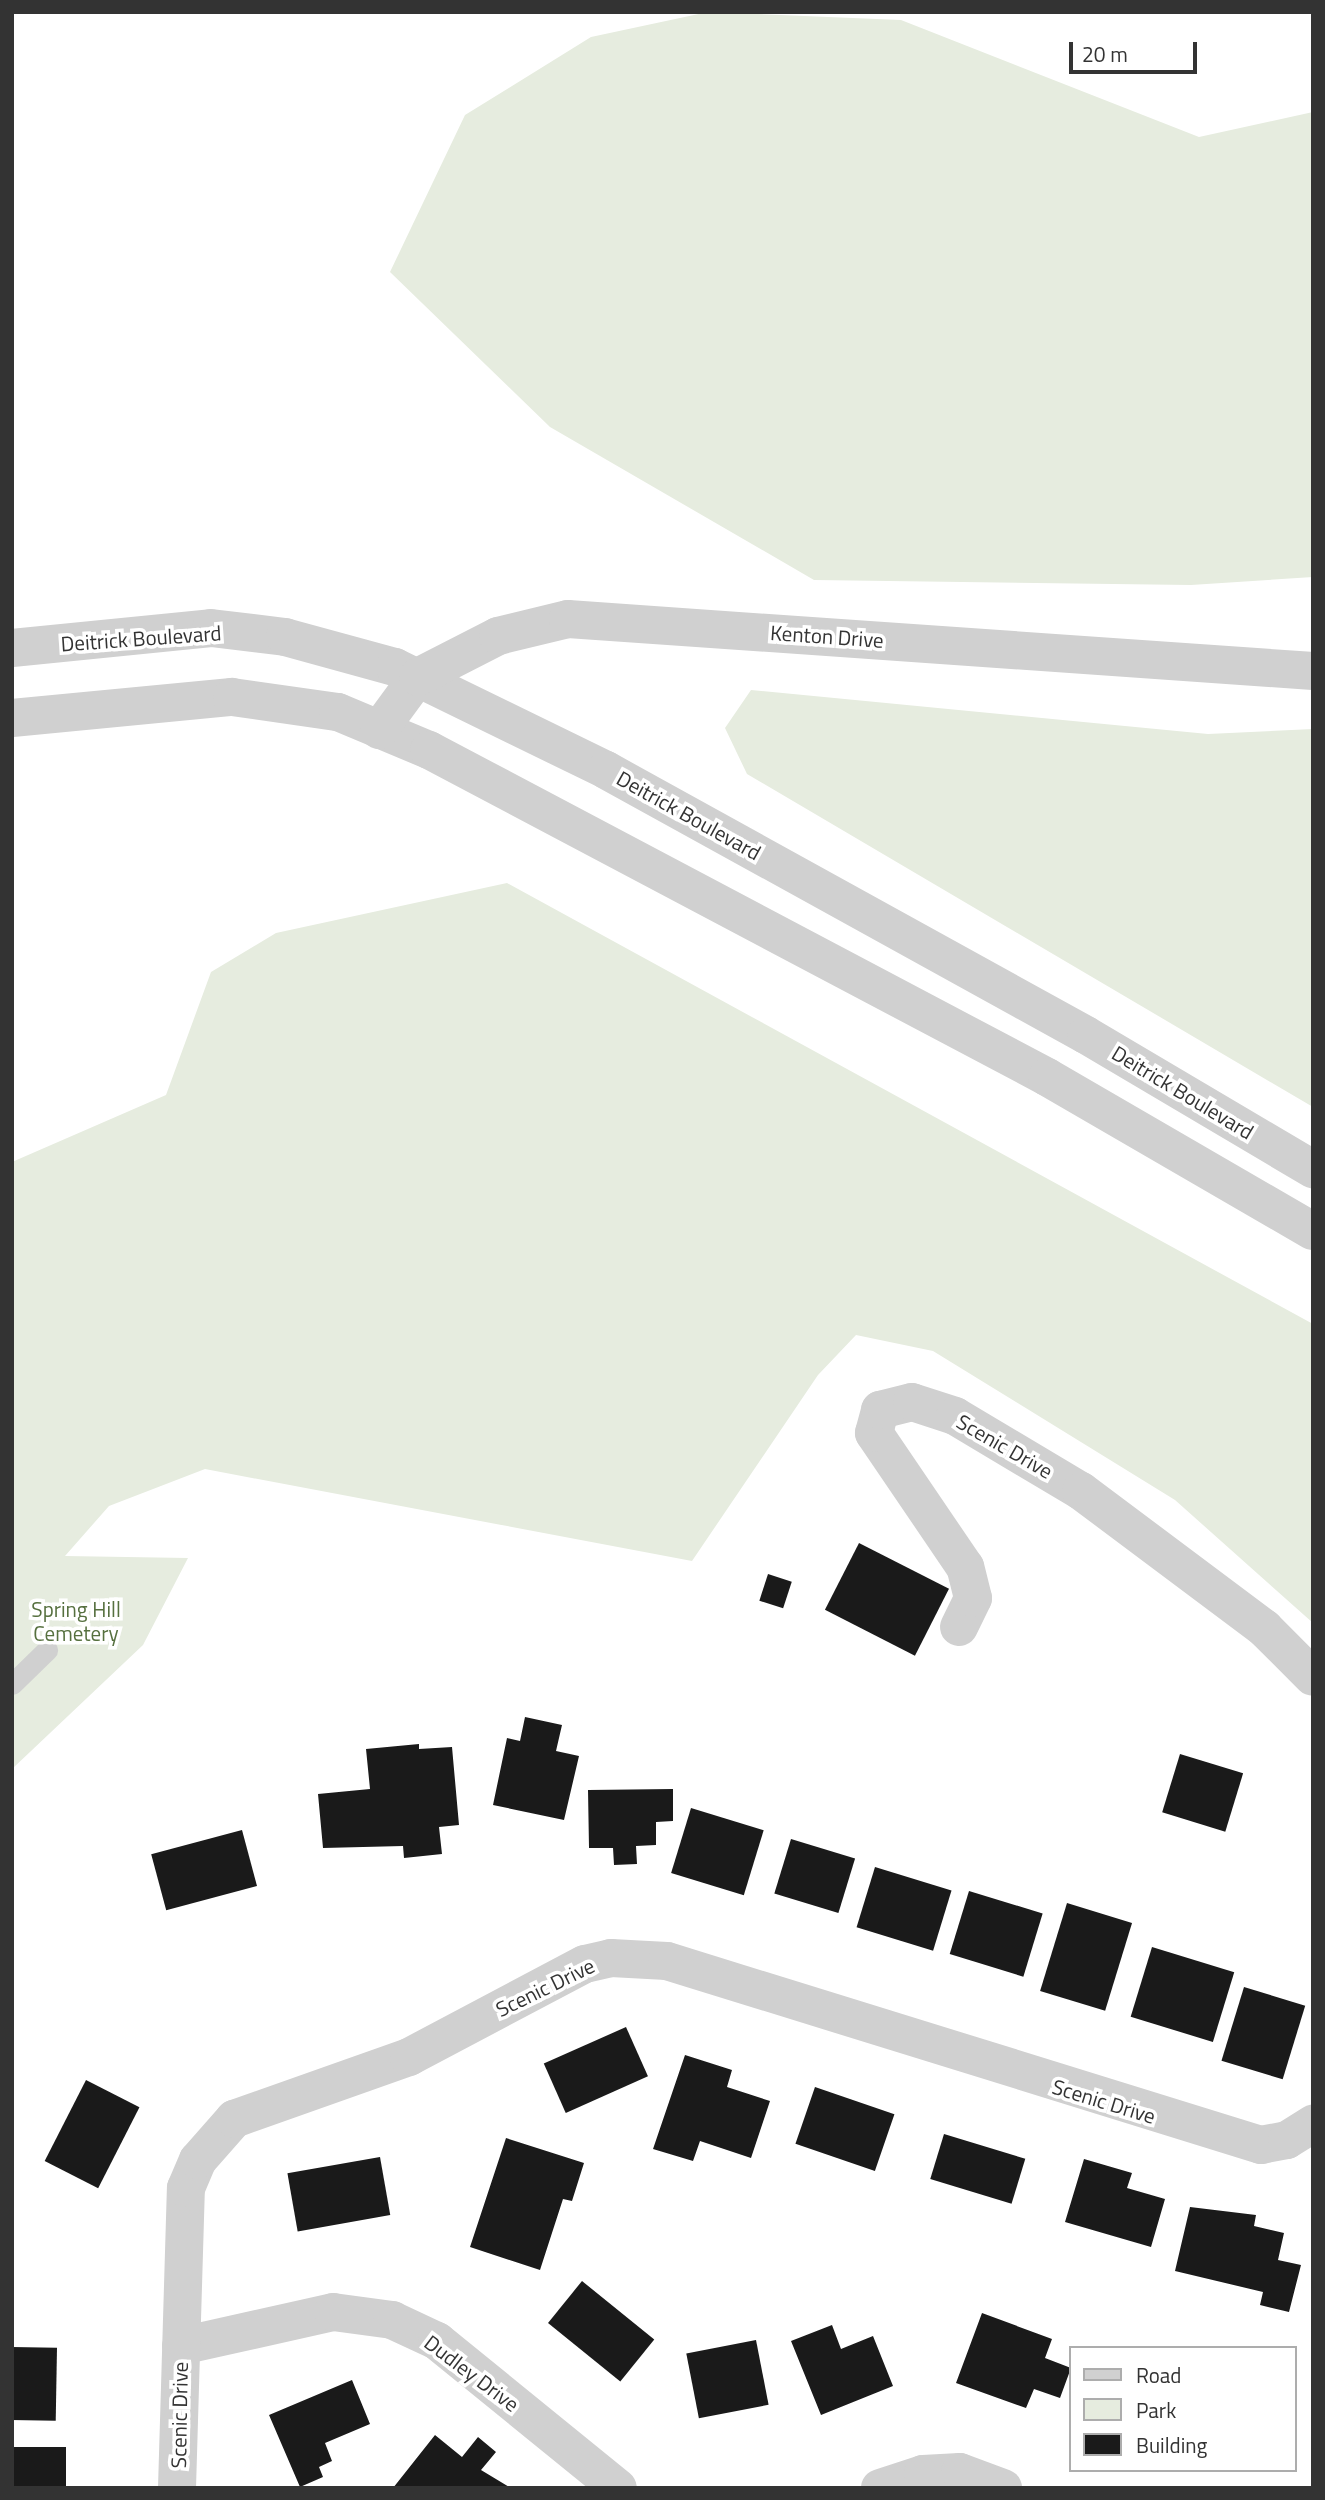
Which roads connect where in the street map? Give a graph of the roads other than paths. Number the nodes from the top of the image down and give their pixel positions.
1 (12, 648) edge
2 (1313, 671) edge
3 (418, 677) junction
4 (12, 718) edge
5 (379, 730) junction
6 (1313, 1169) edge
7 (1313, 1231) edge
8 (960, 1627) dead end
9 (47, 1650) dead end
10 (1313, 1676) edge
11 (12, 1684) edge
12 (1313, 2124) edge
13 (181, 2346) junction
14 (177, 2488) edge
15 (618, 2488) edge
16 (880, 2488) edge
17 (1003, 2488) edge

1 - 3 street, Deitrick Boulevard
2 - 3 street, Kenton Drive
3 - 5 street, Kenton Drive
3 - 6 street, Deitrick Boulevard
4 - 5 street
5 - 7 street
8 - 10 street, Scenic Drive
9 - 11 lane
12 - 13 street, Scenic Drive
13 - 14 street, Scenic Drive
13 - 15 street, Dudley Drive
16 - 17 street

